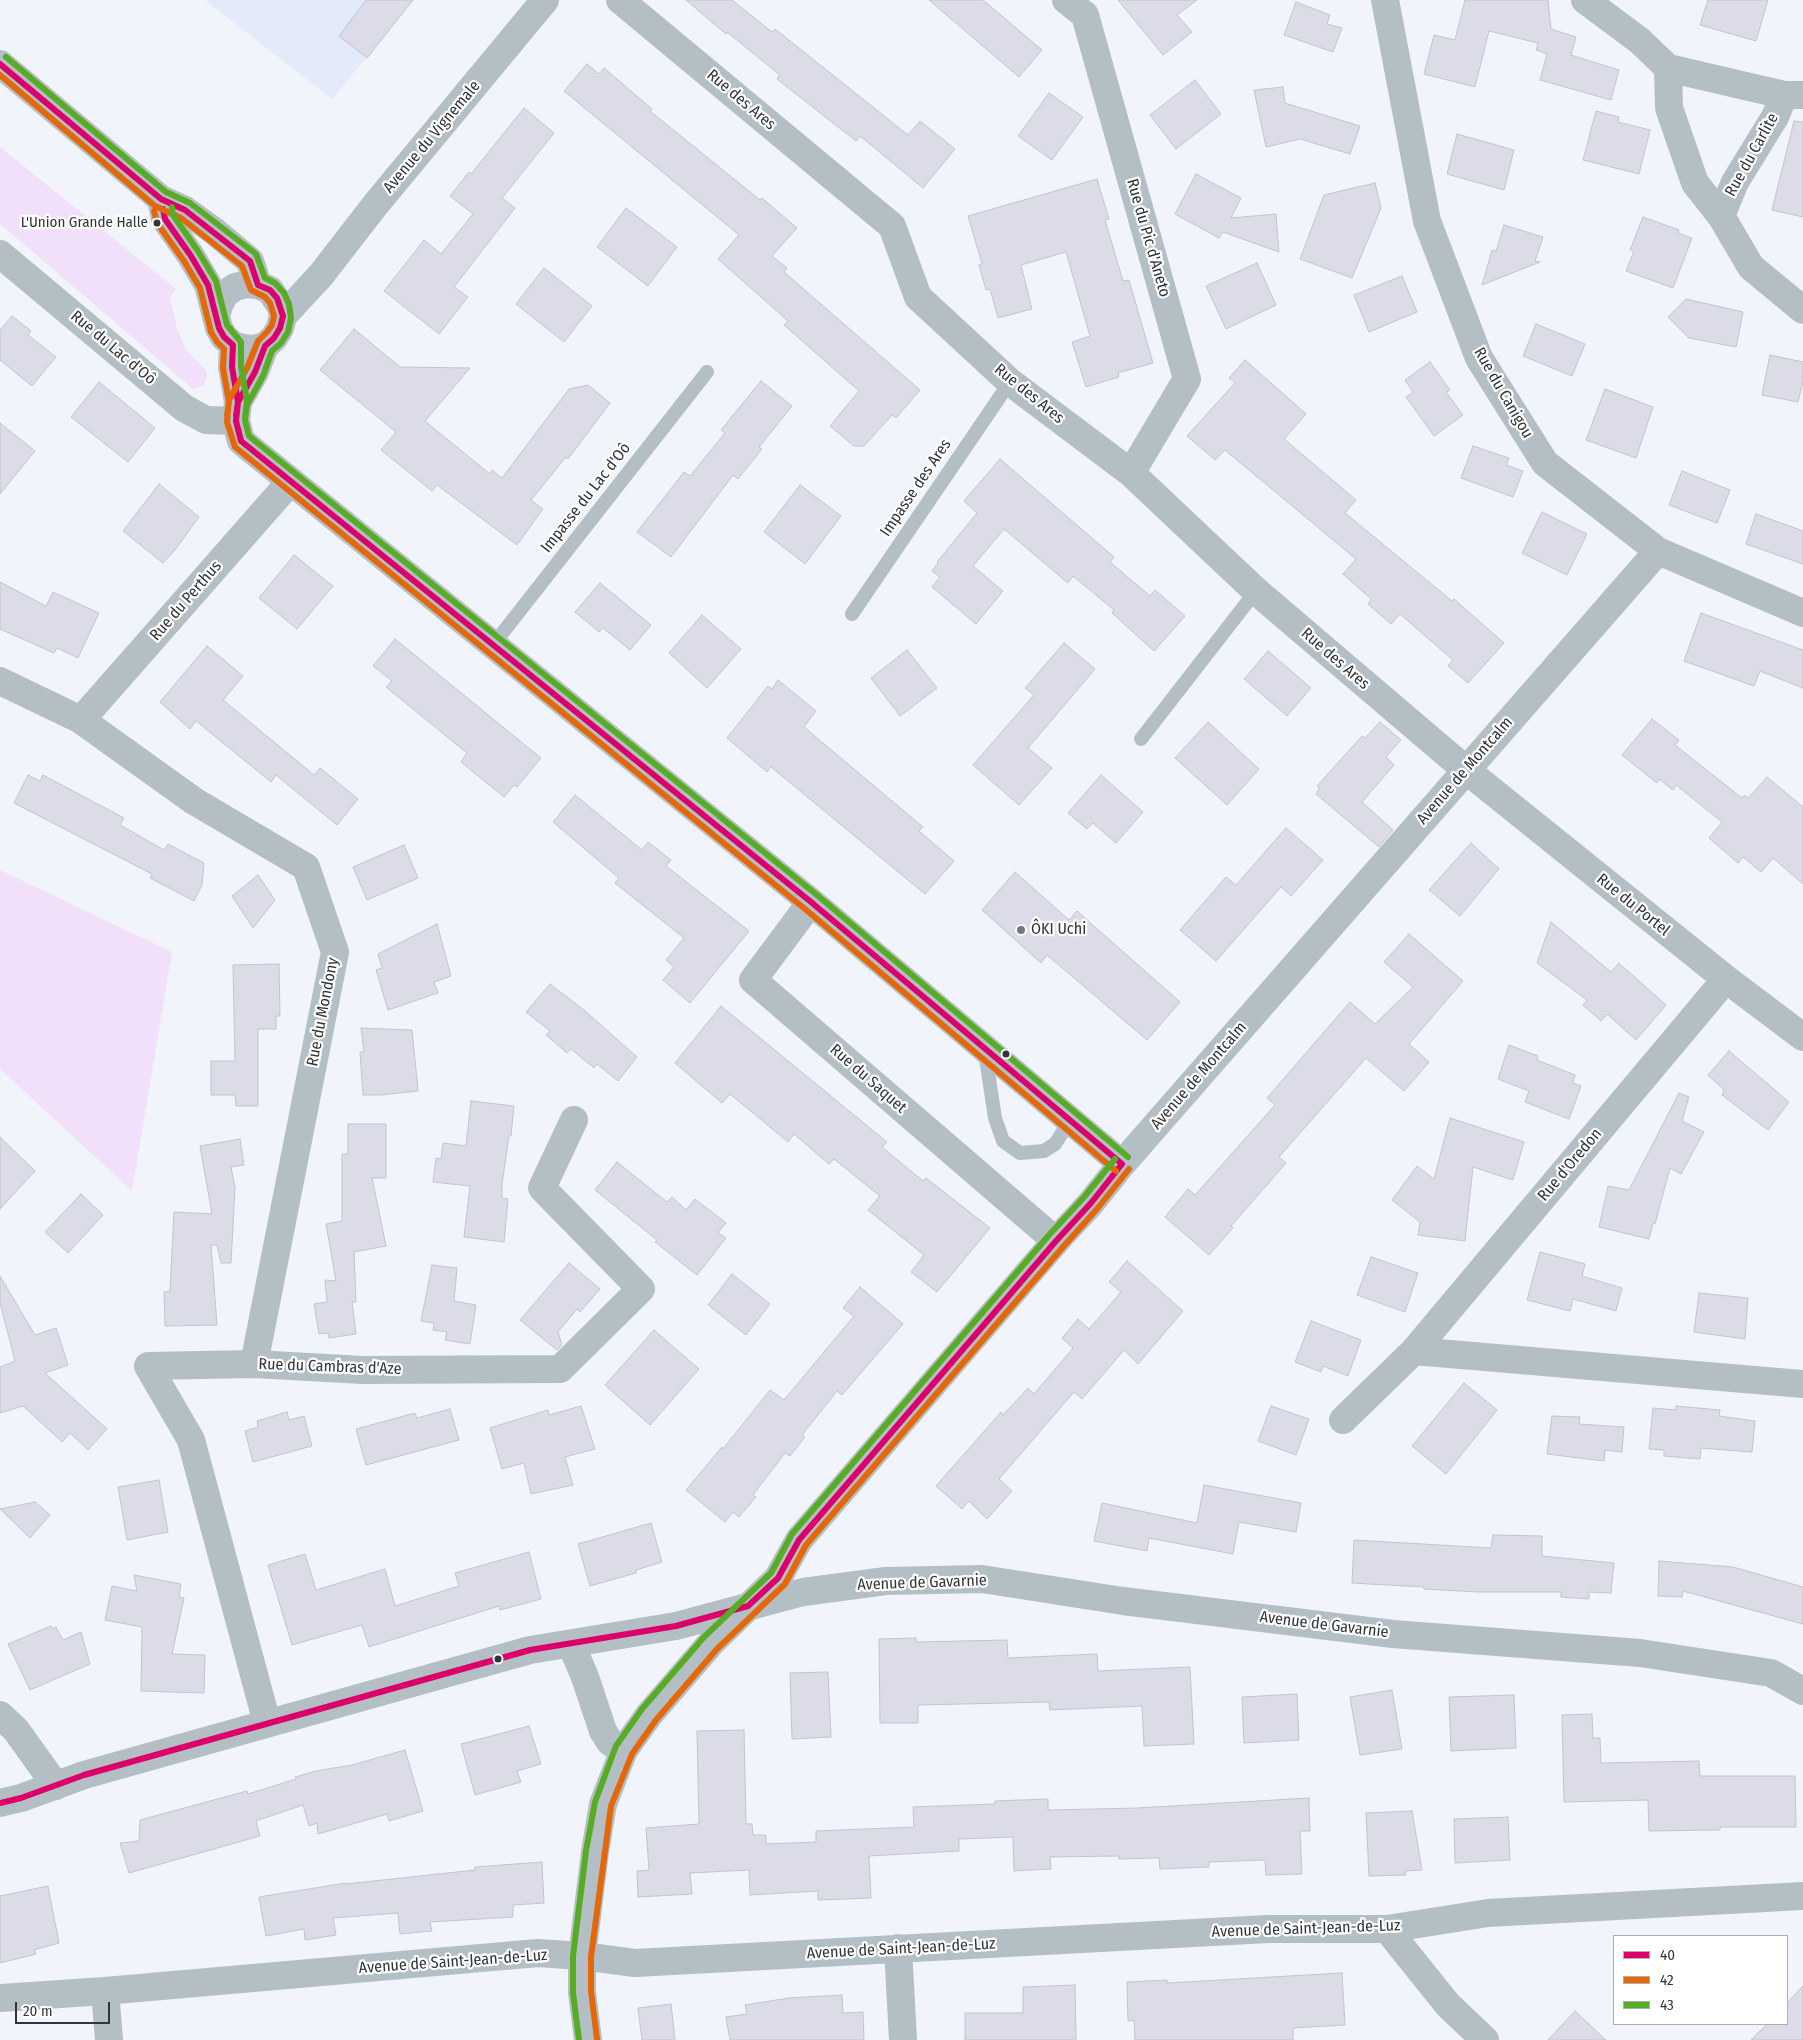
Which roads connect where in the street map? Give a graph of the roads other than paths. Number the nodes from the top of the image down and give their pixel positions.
1 (545, 0) edge
2 (620, 0) edge
3 (1066, 0) edge
4 (1385, 0) edge
5 (1584, 0) edge
6 (0, 64) edge
7 (1668, 68) junction
8 (1794, 95) edge
9 (161, 199) junction
10 (1721, 216) junction
11 (0, 254) edge
12 (321, 275) junction
13 (264, 288) junction
14 (1803, 310) edge
15 (282, 316) junction
16 (216, 317) junction
17 (233, 345) junction
18 (264, 346) junction
19 (707, 372) dead end
20 (1010, 382) junction
21 (237, 412) junction
22 (1131, 474) junction
23 (290, 481) junction
24 (1658, 551) junction
25 (1256, 591) junction
26 (1803, 613) edge
27 (852, 614) dead end
28 (493, 645) junction
29 (0, 681) edge
30 (81, 720) junction
31 (1141, 739) dead end
32 (1466, 770) junction
33 (811, 902) junction
34 (1726, 979) junction
35 (1803, 1037) edge
36 (985, 1049) junction
37 (1068, 1118) junction
38 (574, 1120) dead end
39 (1122, 1164) junction
40 (1056, 1240) junction
41 (1414, 1351) junction
42 (254, 1364) junction
43 (1803, 1384) edge
44 (1343, 1420) dead end
45 (748, 1606) junction
46 (571, 1644) junction
47 (1803, 1691) edge
48 (0, 1715) edge
49 (267, 1723) junction
50 (624, 1750) junction
51 (56, 1786) junction
52 (0, 1802) edge
53 (1803, 1896) edge
54 (1387, 1930) junction
55 (898, 1948) junction
56 (582, 1956) junction
57 (105, 1991) junction
58 (0, 1998) edge
59 (109, 2040) edge
60 (588, 2040) edge
61 (903, 2040) edge
62 (1485, 2040) edge

1 - 12 street, Avenue du Vignemale
2 - 20 street, Rue des Ares
3 - 22 street, Rue du Pic d'Aneto
4 - 24 street, Rue du Canigou
5 - 7 street
6 - 9 street
7 - 8 street
7 - 10 street, Rue du Carlite
8 - 10 street, Rue du Carlite
9 - 13 street
9 - 16 street
10 - 14 street, Rue du Carlite
11 - 21 street, Rue du Lac d'Oô
12 - 13 street
12 - 15 street, Avenue du Vignemale
13 - 15 street
13 - 16 street
15 - 18 street
16 - 17 street
17 - 18 street
17 - 21 street
18 - 21 street
19 - 28 lane, Impasse du Lac d'Oô
20 - 22 street, Rue des Ares
20 - 27 lane, Impasse des Ares
21 - 23 street
22 - 25 street, Rue des Ares
23 - 28 street
23 - 30 street, Rue du Perthus
24 - 26 street, Rue du Canigou
24 - 32 street, Avenue de Montcalm
25 - 31 lane
25 - 32 street, Rue des Ares
28 - 33 street
29 - 30 street, Rue du Mondony
30 - 42 street, Rue du Mondony
32 - 34 street, Rue du Portel
32 - 39 street, Avenue de Montcalm
33 - 36 street
33 - 40 street, Rue du Saquet
34 - 35 street, Rue du Portel
34 - 41 street, Rue d'Oredon
36 - 37 street
36 - 37 lane
37 - 39 street
38 - 42 street, Rue du Cambras d'Aze
39 - 40 street, Avenue de Montcalm
40 - 45 street, Avenue de Montcalm
41 - 43 street
41 - 44 street, Rue d'Oredon
42 - 49 street, Rue du Cambras d'Aze
45 - 46 street, Avenue de Gavarnie
45 - 47 street, Avenue de Gavarnie
45 - 50 street, Avenue de Montcalm
46 - 49 street, Avenue de Gavarnie
46 - 50 street
48 - 51 street
49 - 51 street, Avenue de Gavarnie
50 - 56 street, Avenue de Montcalm
51 - 52 street, Avenue de Gavarnie
53 - 54 street, Avenue de Saint-Jean-de-Luz
54 - 55 street, Avenue de Saint-Jean-de-Luz
54 - 62 street
55 - 56 street, Avenue de Saint-Jean-de-Luz
55 - 61 street
56 - 57 street, Avenue de Saint-Jean-de-Luz
56 - 60 street, Avenue de Montcalm
57 - 58 street, Avenue de Saint-Jean-de-Luz
57 - 59 street

